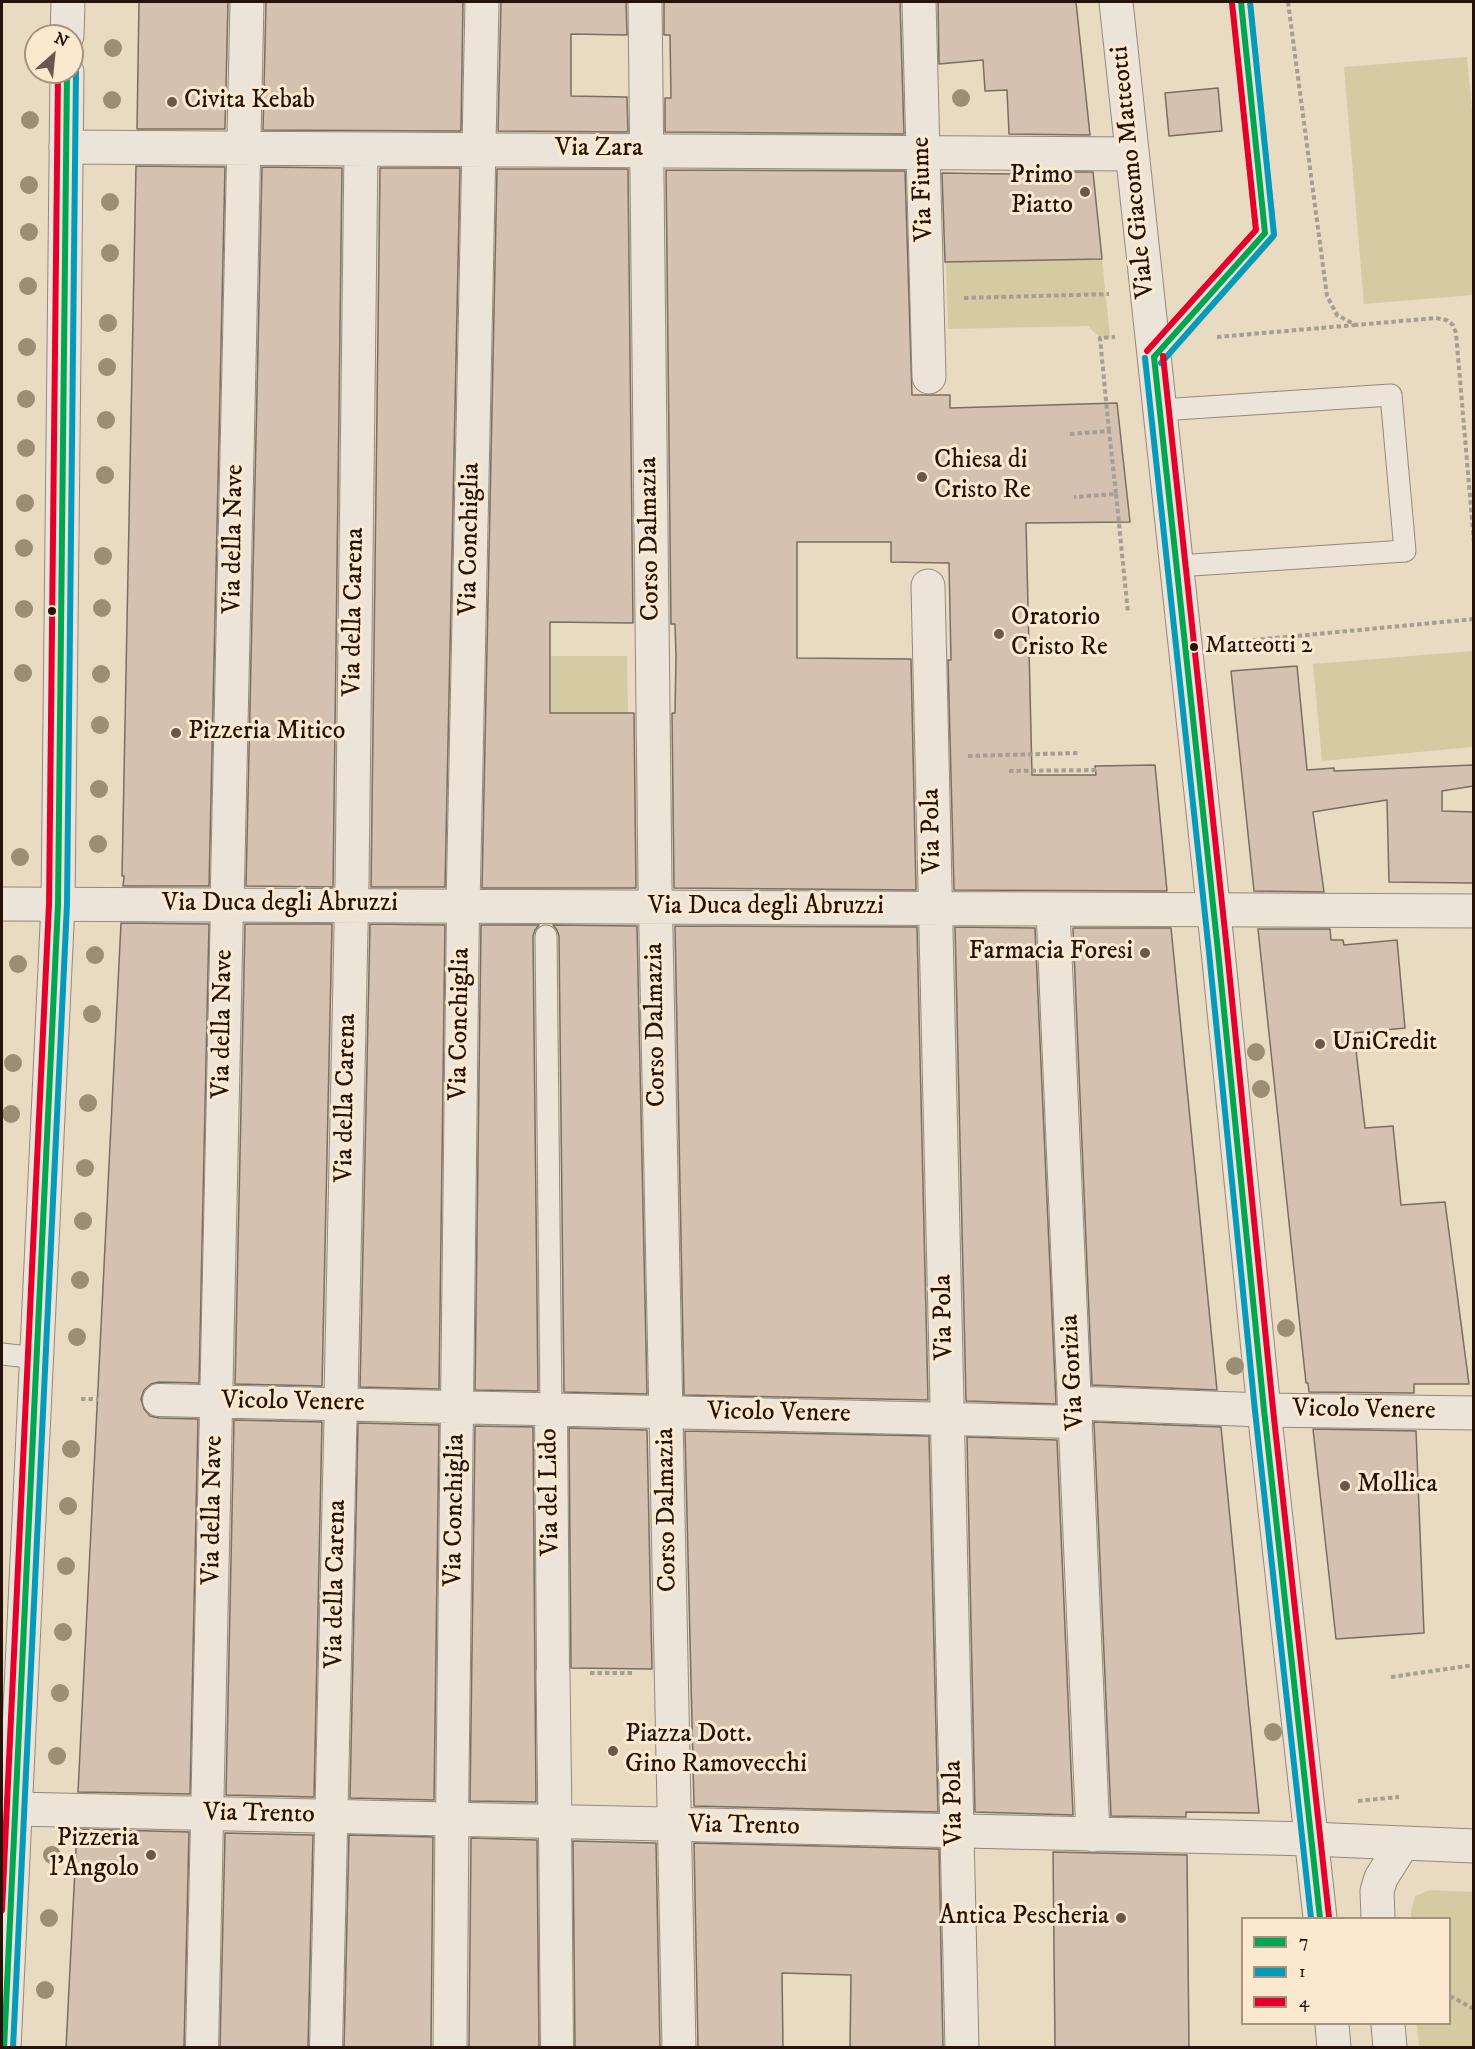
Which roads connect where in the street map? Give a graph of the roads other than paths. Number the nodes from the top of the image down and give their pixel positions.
1 (68, 2) edge
2 (246, 2) edge
3 (482, 2) edge
4 (645, 2) edge
5 (919, 2) edge
6 (1116, 2) edge
7 (1241, 2) edge
8 (67, 24) edge
9 (67, 84) edge
10 (66, 147) junction
11 (244, 148) junction
12 (361, 149) junction
13 (479, 150) junction
14 (647, 150) junction
15 (923, 153) junction
16 (1132, 154) junction
17 (1154, 357) junction
18 (929, 377) dead end
19 (1160, 410) junction
20 (1177, 566) junction
21 (928, 586) dead end
22 (2, 904) edge
23 (58, 904) junction
24 (227, 905) junction
25 (351, 906) junction
26 (462, 906) junction
27 (655, 907) junction
28 (935, 908) junction
29 (1053, 909) junction
30 (1214, 909) junction
31 (1473, 911) edge
32 (546, 936) dead end
33 (2, 1354) edge
34 (37, 1358) junction
35 (159, 1400) dead end
36 (341, 1401) junction
37 (216, 1402) junction
38 (457, 1407) junction
39 (551, 1409) junction
40 (1264, 1410) junction
41 (666, 1412) junction
42 (1076, 1412) junction
43 (1473, 1413) edge
44 (947, 1419) junction
45 (553, 1673) joint
46 (15, 1809) junction
47 (207, 1814) junction
48 (332, 1817) junction
49 (452, 1820) junction
50 (555, 1822) junction
51 (675, 1825) junction
52 (956, 1832) junction
53 (1093, 1835) junction
54 (1311, 1839) junction
55 (1402, 1843) junction
56 (1473, 1846) edge
57 (1320, 1917) edge
58 (1378, 1917) edge
59 (1332, 2025) edge
60 (1388, 2025) edge
61 (4, 2048) edge
62 (202, 2048) edge
63 (326, 2048) edge
64 (450, 2048) edge
65 (557, 2048) edge
66 (680, 2048) edge
67 (962, 2048) edge
68 (1334, 2048) edge
69 (1390, 2048) edge

1 - 8 street
2 - 11 street, Via della Nave
3 - 13 street, Via Conchiglia
4 - 14 street, Corso Dalmazia
5 - 15 street, Via Fiume
6 - 16 street, Viale Giacomo Matteotti
7 - 17 lane
9 - 10 street
10 - 11 street, Via Zara
10 - 23 street
11 - 12 street, Via Zara
11 - 24 street, Via della Nave
12 - 13 street, Via Zara
12 - 25 street, Via della Carena
13 - 14 street, Via Zara
13 - 26 street, Via Conchiglia
14 - 15 street, Via Zara
14 - 27 street, Corso Dalmazia
15 - 16 street, Via Zara
15 - 18 street, Via Fiume
16 - 17 street, Viale Giacomo Matteotti
17 - 19 street, Viale Giacomo Matteotti
19 - 20 street, Viale Giacomo Matteotti
19 - 20 lane
20 - 30 street, Viale Giacomo Matteotti
21 - 28 street, Via Pola
22 - 23 street, Via Duca degli Abruzzi
23 - 24 street, Via Duca degli Abruzzi
23 - 34 street
24 - 25 street, Via Duca degli Abruzzi
24 - 37 street, Via della Nave
25 - 26 street, Via Duca degli Abruzzi
25 - 36 street, Via della Carena
26 - 27 street, Via Duca degli Abruzzi
26 - 38 street, Via Conchiglia
27 - 28 street, Via Duca degli Abruzzi
27 - 41 street, Corso Dalmazia
28 - 29 street, Via Duca degli Abruzzi
28 - 44 street, Via Pola
29 - 30 street, Via Duca degli Abruzzi
29 - 42 street, Via Gorizia
30 - 31 street, Via Duca degli Abruzzi
30 - 40 street, Viale Giacomo Matteotti
32 - 39 lane, Via del Lido
33 - 34 lane
34 - 46 street
35 - 37 street, Vicolo Venere
36 - 37 street, Vicolo Venere
36 - 38 street, Vicolo Venere
36 - 48 street, Via della Carena
37 - 47 street, Via della Nave
38 - 39 street, Vicolo Venere
38 - 49 street, Via Conchiglia
39 - 41 street, Vicolo Venere
39 - 45 street, Via del Lido
40 - 42 street, Vicolo Venere
40 - 43 street, Vicolo Venere
40 - 54 street, Viale Giacomo Matteotti
41 - 44 street, Vicolo Venere
41 - 51 street, Corso Dalmazia
42 - 44 street, Vicolo Venere
42 - 53 street, Via Gorizia
44 - 52 street, Via Pola
45 - 50 street, Via del Lido
46 - 47 street, Via Trento
46 - 61 street
47 - 48 street, Via Trento
47 - 62 street, Via della Nave
48 - 49 street, Via Trento
48 - 63 street, Via della Carena
49 - 50 street, Via Trento
49 - 64 street, Via Conchiglia
50 - 51 street, Via Trento
50 - 65 street, Via del Lido
51 - 52 street, Via Trento
51 - 66 street, Corso Dalmazia
52 - 53 street, Via Trento
52 - 67 street, Via Pola
53 - 54 street, Via Trento
54 - 55 street, Via Trento
54 - 57 street, Viale Giacomo Matteotti
55 - 56 street, Via Trento
55 - 58 street
59 - 68 street
60 - 69 street

